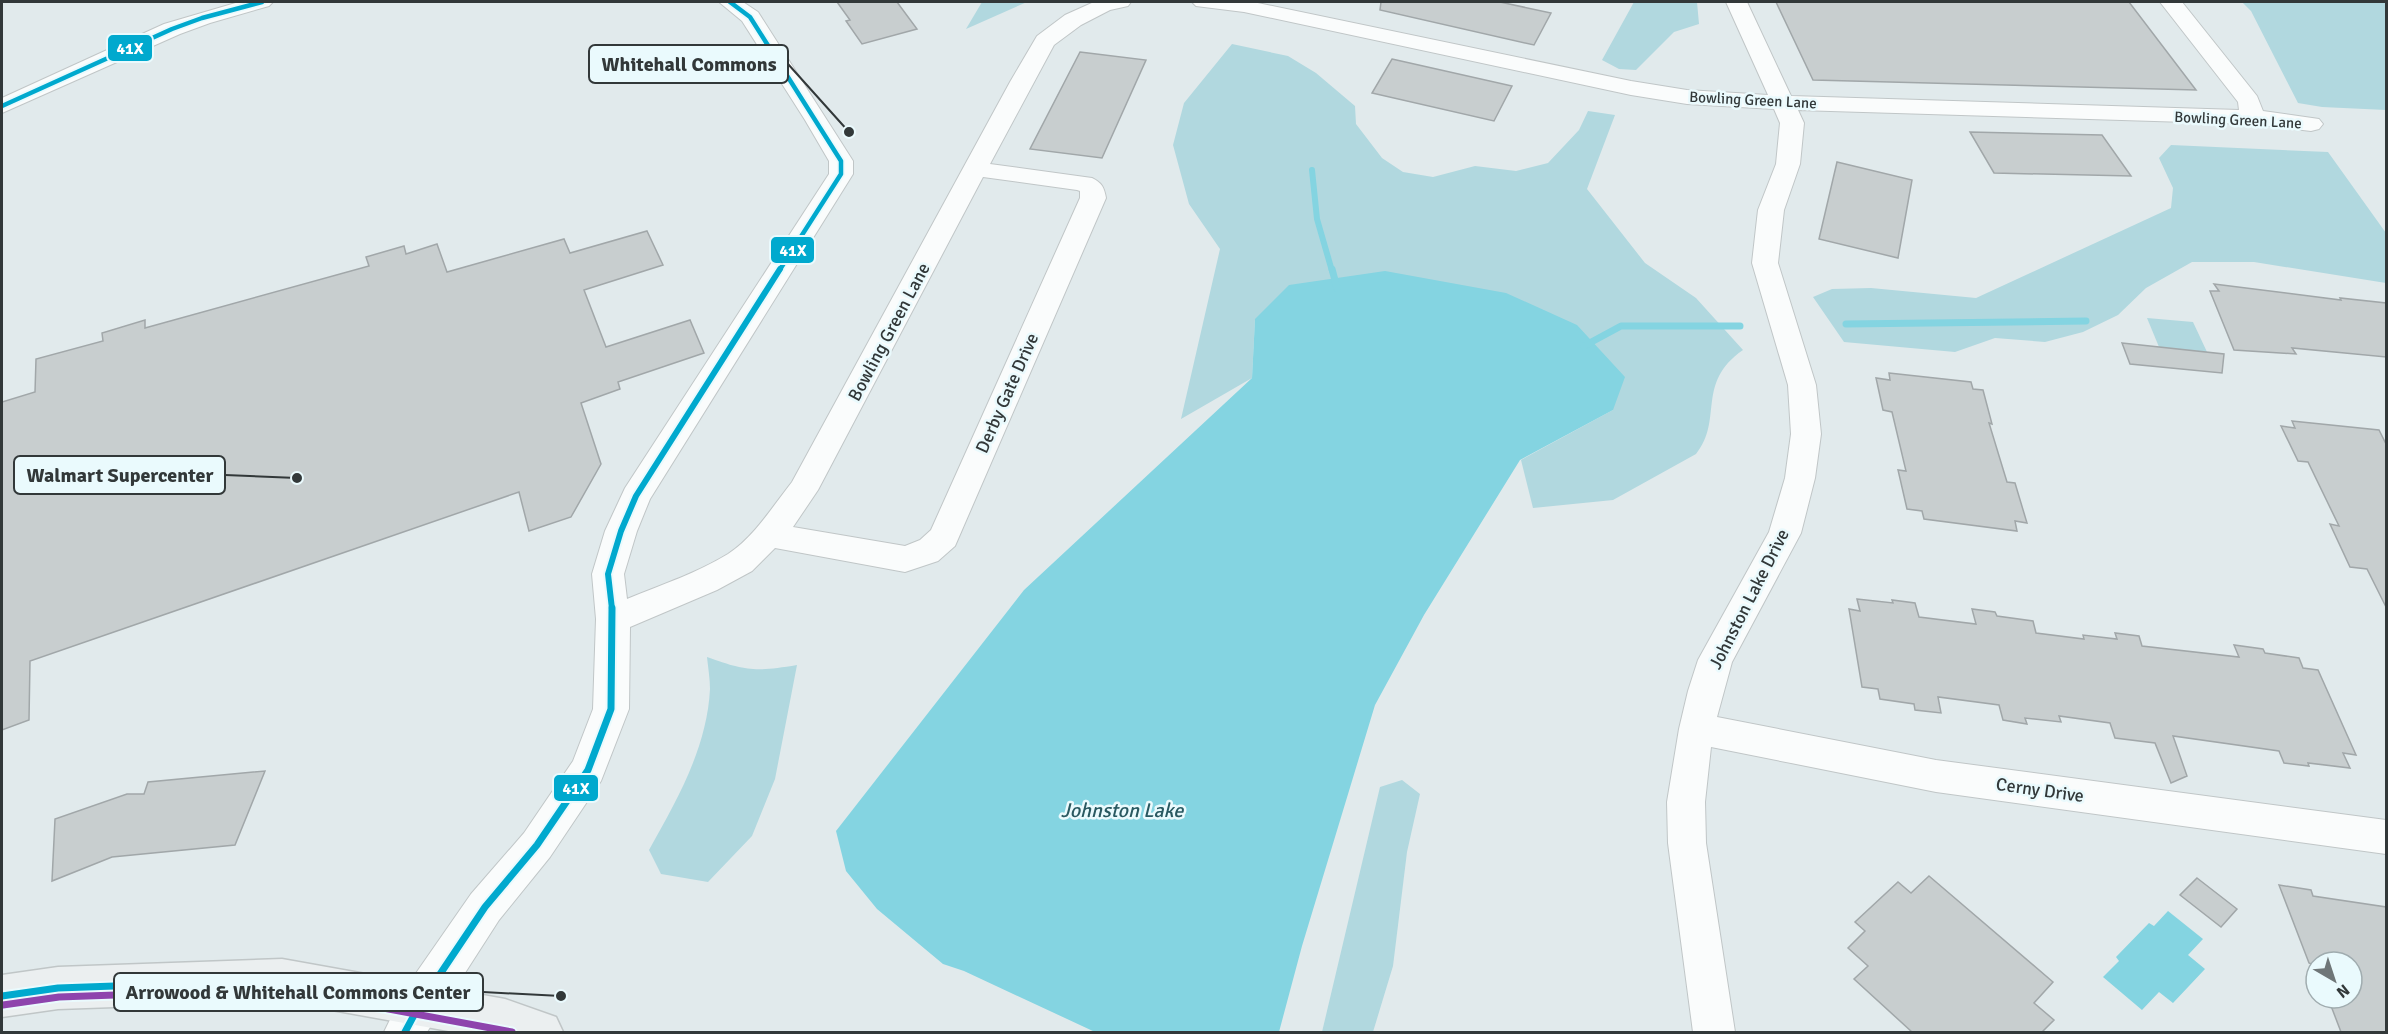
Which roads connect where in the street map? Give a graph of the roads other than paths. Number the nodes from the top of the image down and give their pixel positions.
1 (262, 2) edge
2 (730, 2) edge
3 (1121, 2) edge
4 (1203, 2) edge
5 (1737, 2) edge
6 (2171, 2) edge
7 (1784, 103) junction
8 (2, 106) edge
9 (2252, 117) junction
10 (2311, 124) dead end
11 (975, 169) junction
12 (770, 536) junction
13 (613, 619) junction
14 (1697, 729) junction
15 (2386, 837) edge
16 (2, 996) edge
17 (413, 1018) edge
18 (541, 1032) edge
19 (1713, 1032) edge

1 - 8 street
2 - 13 street
3 - 11 street, Bowling Green Lane
4 - 7 street, Bowling Green Lane
5 - 7 street, Johnston Lake Drive
6 - 9 street
7 - 9 street, Bowling Green Lane
7 - 14 street, Johnston Lake Drive
9 - 10 street, Bowling Green Lane
11 - 12 street, Bowling Green Lane
11 - 12 street, Derby Gate Drive
12 - 13 street, Bowling Green Lane
13 - 17 street
14 - 15 street, Cerny Drive
14 - 19 street, Johnston Lake Drive
16 - 17 main road
17 - 18 main road

